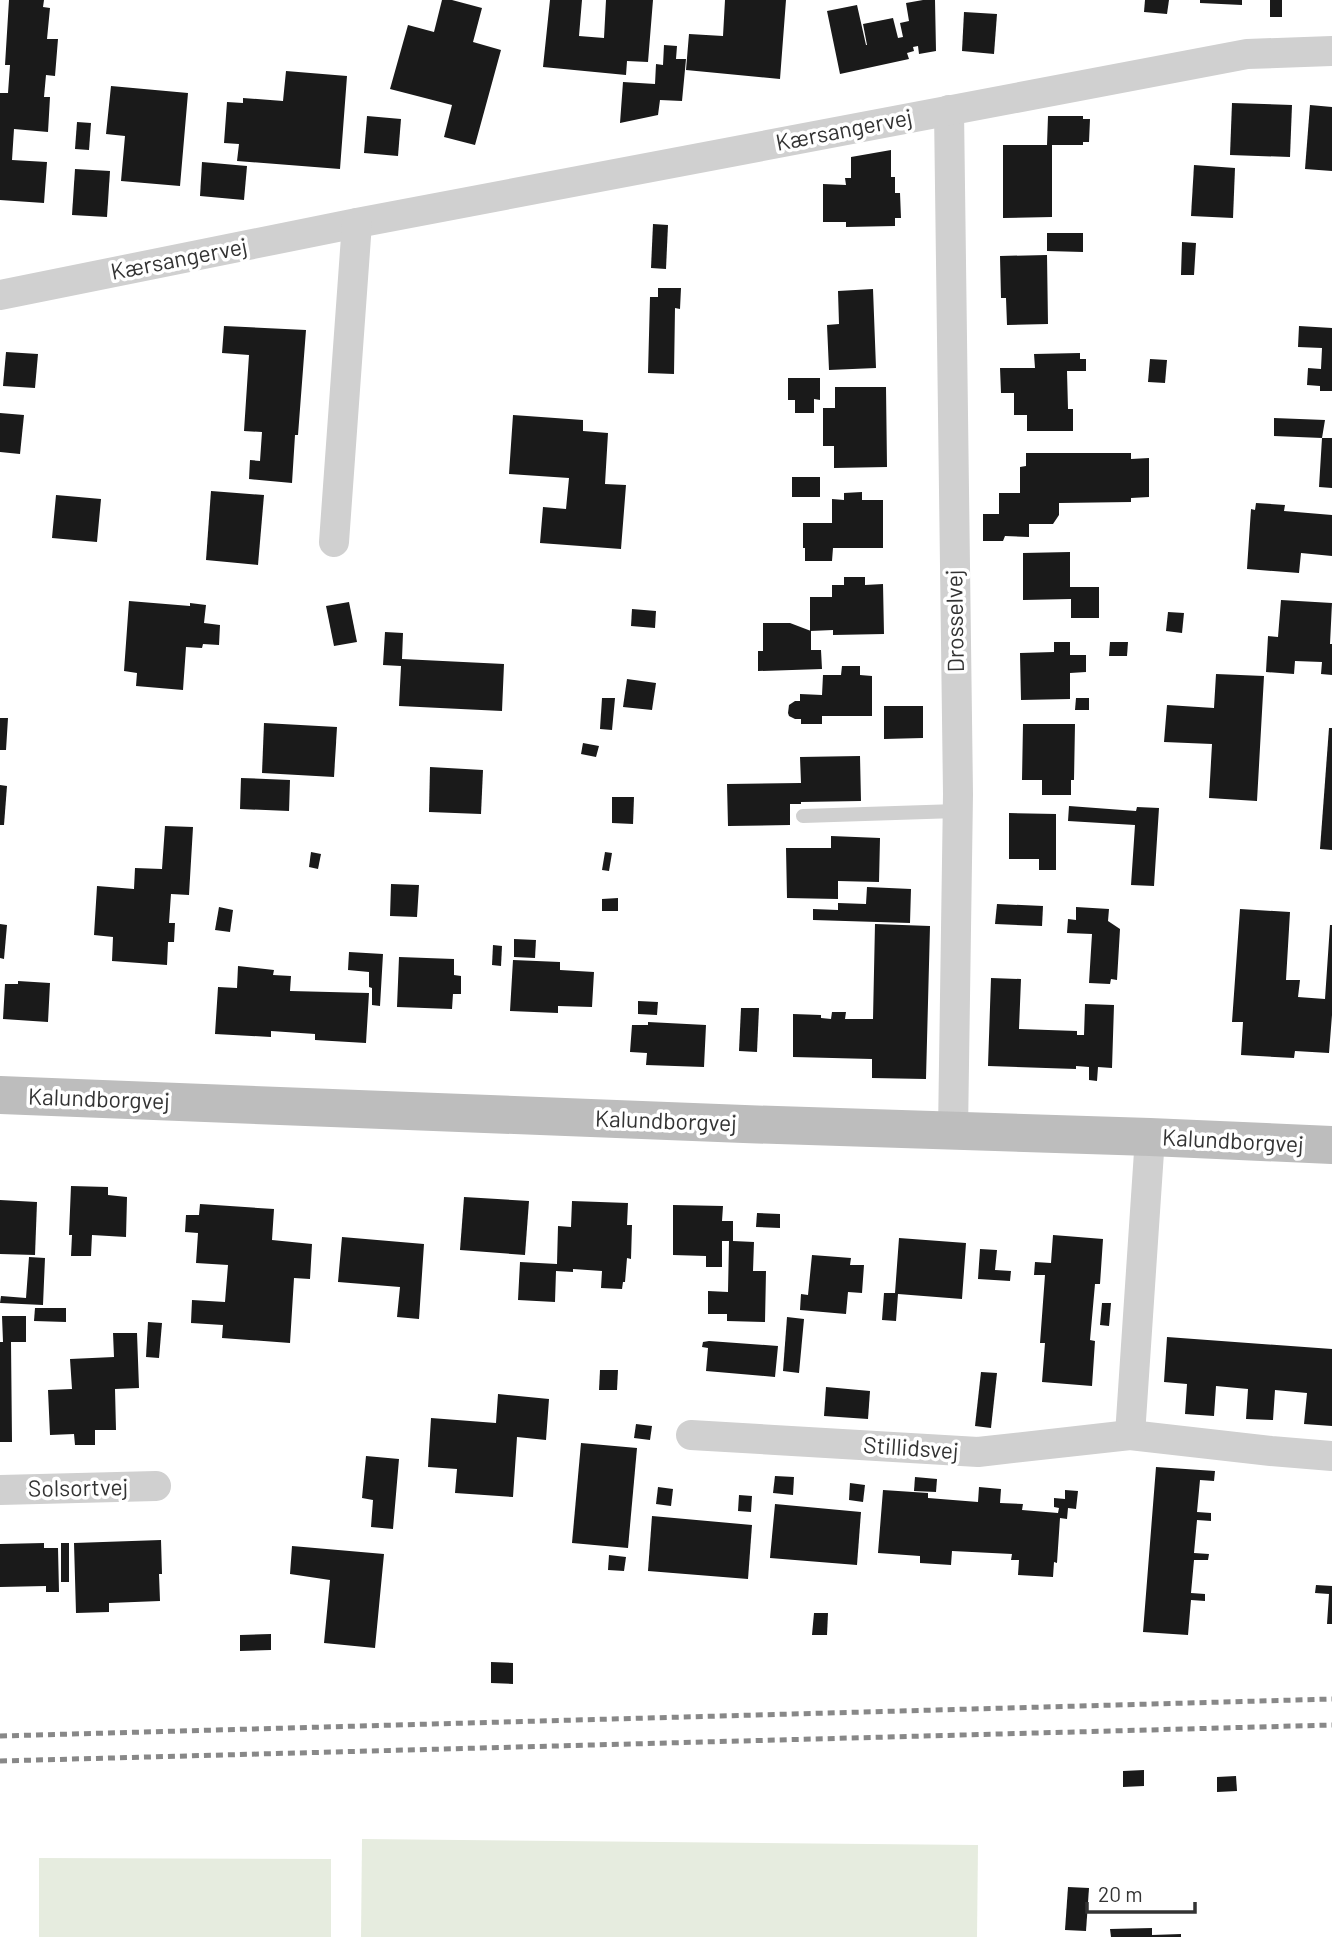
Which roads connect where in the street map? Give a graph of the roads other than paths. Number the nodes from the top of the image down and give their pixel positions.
1 (1332, 51) edge
2 (949, 110) junction
3 (357, 223) junction
4 (0, 295) edge
5 (334, 542) dead end
6 (957, 811) junction
7 (803, 816) dead end
8 (0, 1095) edge
9 (953, 1132) junction
10 (1150, 1137) junction
11 (1332, 1145) edge
12 (691, 1435) dead end
13 (1130, 1435) junction
14 (1332, 1456) edge
15 (156, 1486) dead end
16 (0, 1490) edge

1 - 2 street, Kærsangervej
2 - 3 street, Kærsangervej
2 - 6 street, Drosselvej
3 - 4 street, Kærsangervej
3 - 5 street
6 - 7 lane
6 - 9 street, Drosselvej
8 - 9 street, Kalundborgvej
9 - 10 street, Kalundborgvej
10 - 11 street, Kalundborgvej
10 - 13 street
12 - 13 street, Stillidsvej
13 - 14 street, Stillidsvej
15 - 16 street, Solsortvej

